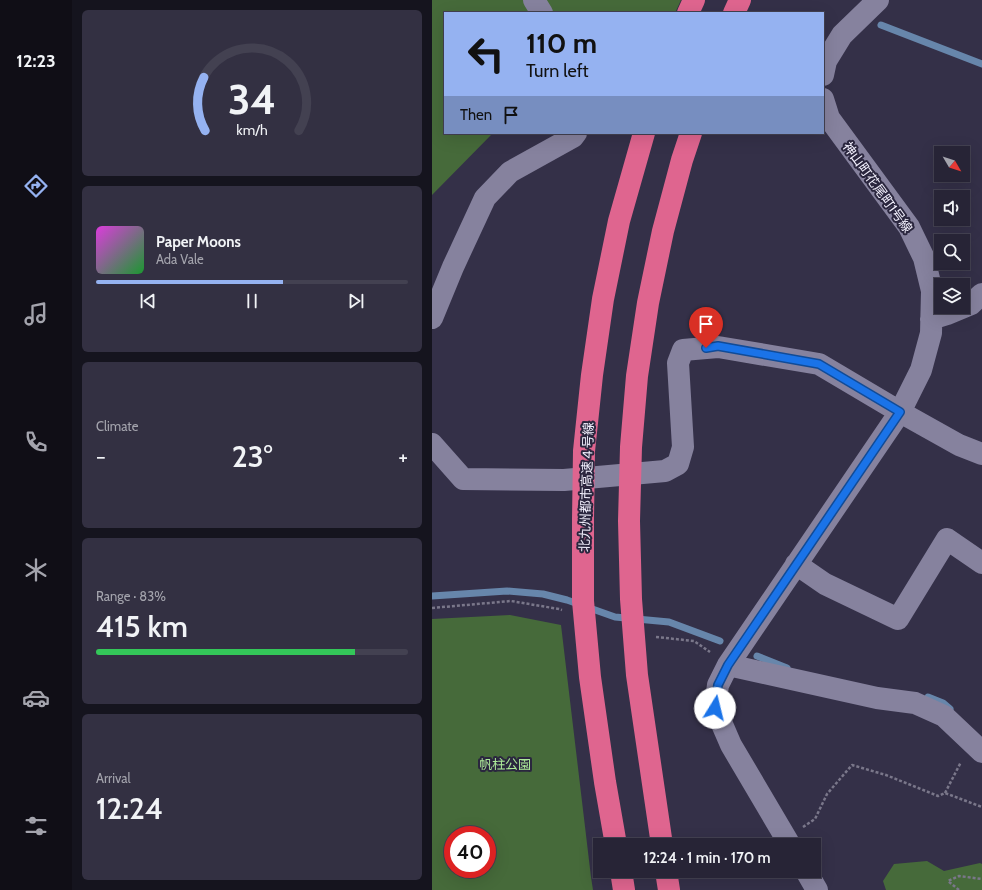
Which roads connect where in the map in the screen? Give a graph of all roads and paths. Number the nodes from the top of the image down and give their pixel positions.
1 (534, 0) edge
2 (694, 0) edge
3 (740, 0) edge
4 (878, 0) edge
5 (541, 12) edge
6 (688, 12) edge
7 (734, 12) edge
8 (824, 70) edge
9 (824, 102) edge
10 (575, 134) edge
11 (644, 134) edge
12 (691, 134) edge
13 (982, 294) edge
14 (432, 318) edge
15 (931, 319) junction
16 (900, 412) junction
17 (432, 444) edge
18 (982, 454) edge
19 (796, 564) junction
20 (982, 564) edge
21 (728, 665) junction
22 (976, 747) edge
23 (945, 794) junction
24 (982, 807) edge
25 (615, 838) edge
26 (661, 838) edge
27 (786, 838) edge
28 (793, 838) edge
29 (621, 878) edge
30 (667, 878) edge
31 (810, 878) edge
32 (982, 879) edge
33 (624, 890) edge
34 (669, 890) edge
35 (817, 890) edge
36 (959, 890) edge

1 - 5 street
2 - 6 highway
3 - 7 highway
4 - 8 street
9 - 15 street, 神山町花尾町1号線
10 - 14 street
11 - 25 highway, 北九州都市高速４号線
12 - 26 highway
13 - 15 street
15 - 16 street, 神山町花尾町1号線
16 - 17 street
16 - 18 street
16 - 19 street, 神山町花尾町1号線
19 - 20 street
19 - 21 street, 神山町花尾町1号線
21 - 22 street
21 - 27 street, 神山町花尾町1号線
22 - 23 path
23 - 24 path
23 - 28 path
29 - 33 highway
30 - 34 highway
31 - 35 street
32 - 36 path

